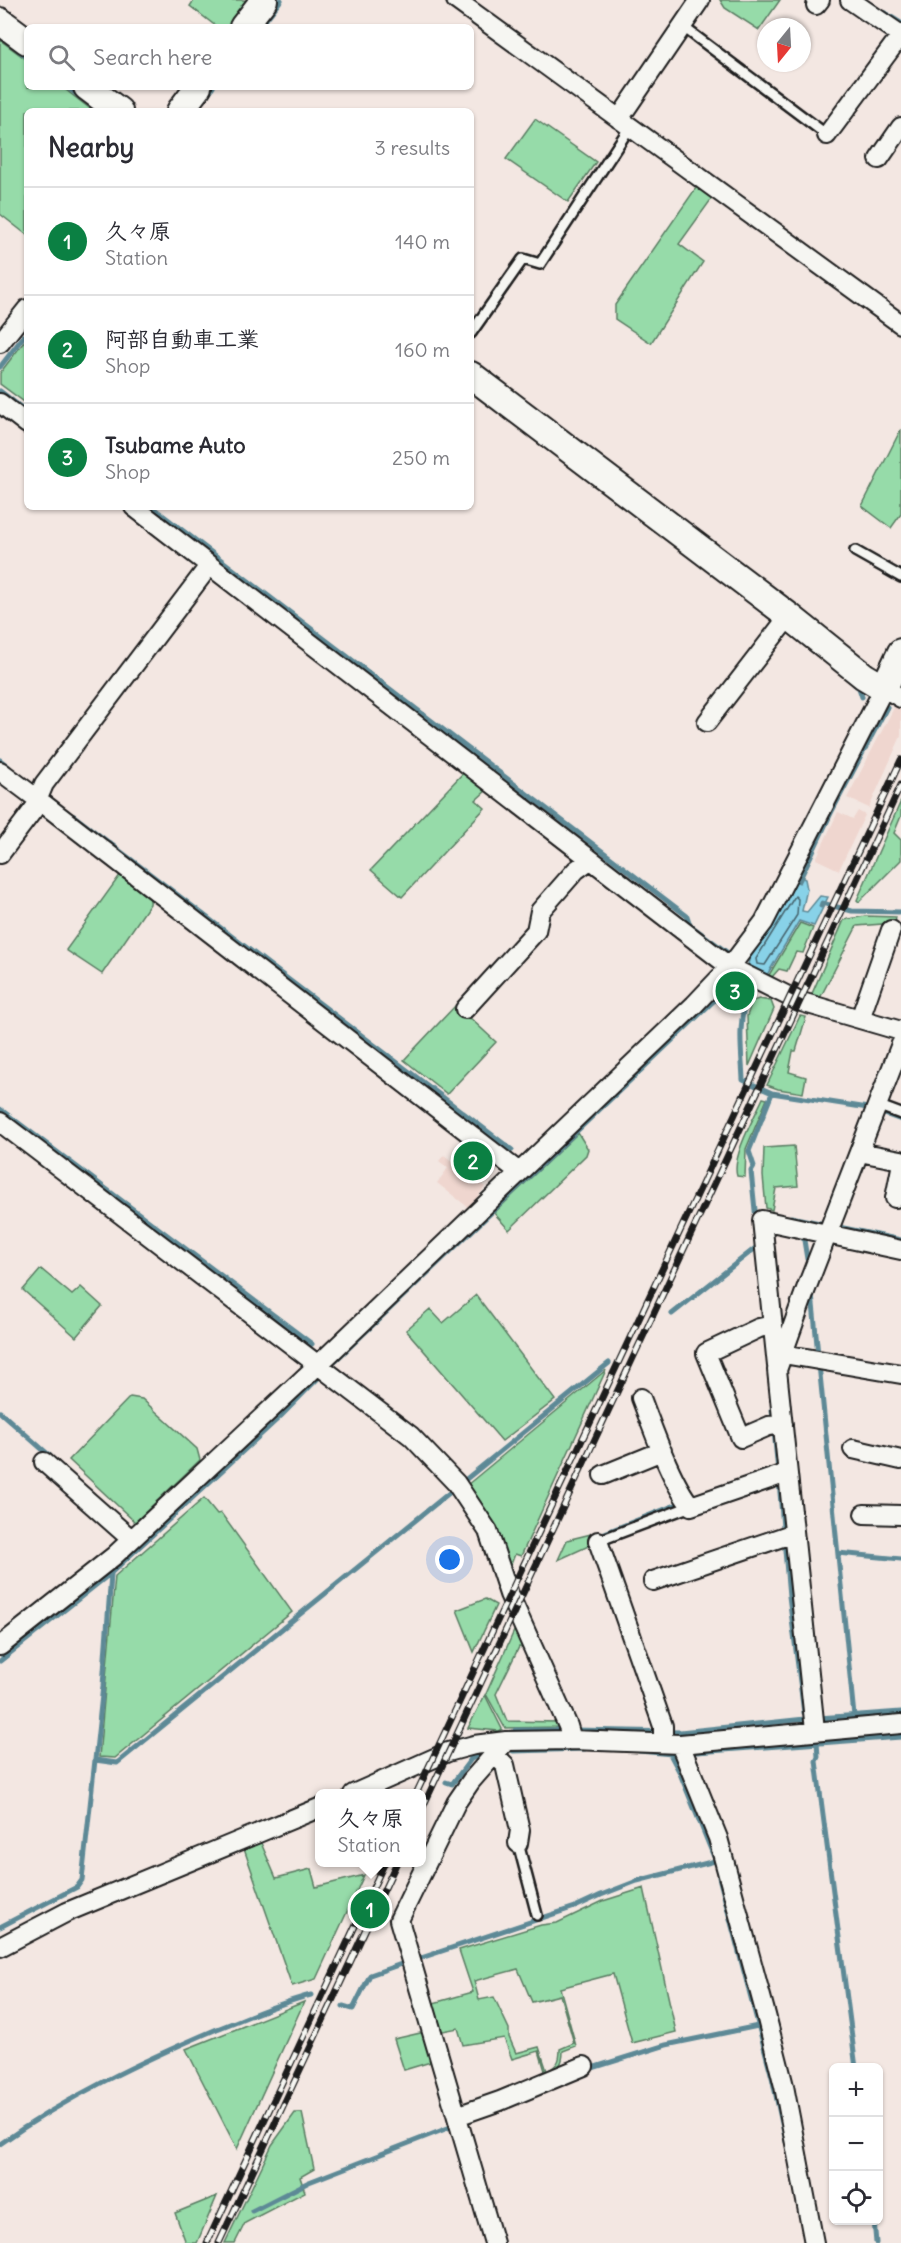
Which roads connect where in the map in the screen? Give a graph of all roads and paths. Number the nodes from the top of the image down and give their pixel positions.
1 (264, 0) edge
2 (456, 0) edge
3 (700, 0) edge
4 (850, 0) edge
5 (0, 21) edge
6 (245, 24) edge
7 (682, 26) junction
8 (901, 35) edge
9 (24, 39) edge
10 (91, 90) edge
11 (196, 90) edge
12 (115, 108) edge
13 (182, 108) edge
14 (624, 118) junction
15 (901, 127) edge
16 (827, 135) joint
17 (879, 159) dead end
18 (24, 313) edge
19 (901, 324) edge
20 (474, 329) edge
21 (0, 343) edge
22 (474, 377) edge
23 (0, 404) edge
24 (24, 422) edge
25 (138, 510) edge
26 (855, 551) dead end
27 (210, 566) junction
28 (901, 578) edge
29 (784, 622) junction
30 (901, 652) edge
31 (892, 693) edge
32 (707, 722) dead end
33 (0, 771) edge
34 (41, 794) junction
35 (0, 854) edge
36 (590, 860) junction
37 (891, 930) dead end
38 (730, 967) junction
39 (465, 1010) dead end
40 (860, 1019) junction
41 (901, 1030) edge
42 (901, 1044) edge
43 (876, 1109) junction
44 (901, 1114) edge
45 (0, 1122) edge
46 (859, 1152) junction
47 (901, 1160) edge
48 (901, 1168) edge
49 (519, 1172) junction
50 (895, 1198) dead end
51 (829, 1228) junction
52 (901, 1250) edge
53 (767, 1326) junction
54 (780, 1362) junction
55 (324, 1368) junction
56 (901, 1374) edge
57 (640, 1398) dead end
58 (777, 1425) junction
59 (853, 1449) dead end
60 (662, 1451) junction
61 (901, 1460) edge
62 (44, 1462) dead end
63 (603, 1475) dead end
64 (782, 1475) junction
65 (901, 1498) edge
66 (688, 1501) junction
67 (864, 1514) dead end
68 (901, 1515) edge
69 (788, 1535) junction
70 (132, 1539) junction
71 (598, 1541) joint
72 (653, 1581) dead end
73 (0, 1646) edge
74 (814, 1722) junction
75 (901, 1724) edge
76 (570, 1733) junction
77 (667, 1738) junction
78 (500, 1747) junction
79 (364, 1789) edge
80 (315, 1810) edge
81 (518, 1843) joint
82 (426, 1865) edge
83 (425, 1867) edge
84 (537, 1915) dead end
85 (0, 1947) edge
86 (584, 2066) dead end
87 (457, 2116) junction
88 (495, 2243) edge
89 (814, 2243) edge

1 - 6 street
2 - 14 street
3 - 7 street
4 - 8 street
5 - 9 street
7 - 14 street
7 - 16 lane
8 - 16 street
10 - 12 street
11 - 13 street
14 - 19 street
14 - 20 lane
15 - 17 street
18 - 21 street
22 - 29 street
23 - 24 street
25 - 27 street
26 - 28 lane
27 - 34 street
27 - 36 street
29 - 31 street
29 - 32 street
30 - 31 street
31 - 38 street
33 - 34 street
34 - 35 street
34 - 49 street
36 - 38 street
36 - 39 street
37 - 40 street
38 - 40 street
38 - 49 street
40 - 41 street
42 - 43 street
43 - 44 lane
43 - 46 street
45 - 55 street
46 - 47 street
46 - 51 street
48 - 50 street
49 - 55 street
51 - 52 street
51 - 53 street
51 - 54 street
53 - 54 street
53 - 58 street
54 - 56 street
54 - 58 street
55 - 70 street
55 - 76 street
57 - 60 street
58 - 64 street
59 - 61 street
60 - 63 street
60 - 66 street
62 - 70 street
64 - 66 street
64 - 69 street
65 - 68 street
66 - 71 lane
67 - 68 street
69 - 72 street
69 - 74 street
70 - 73 street
71 - 77 street
74 - 75 street
74 - 77 street
76 - 77 street
76 - 78 street
77 - 89 street
78 - 79 street
78 - 81 street
78 - 82 street
80 - 85 street
81 - 84 lane
83 - 87 street
86 - 87 street
87 - 88 street

